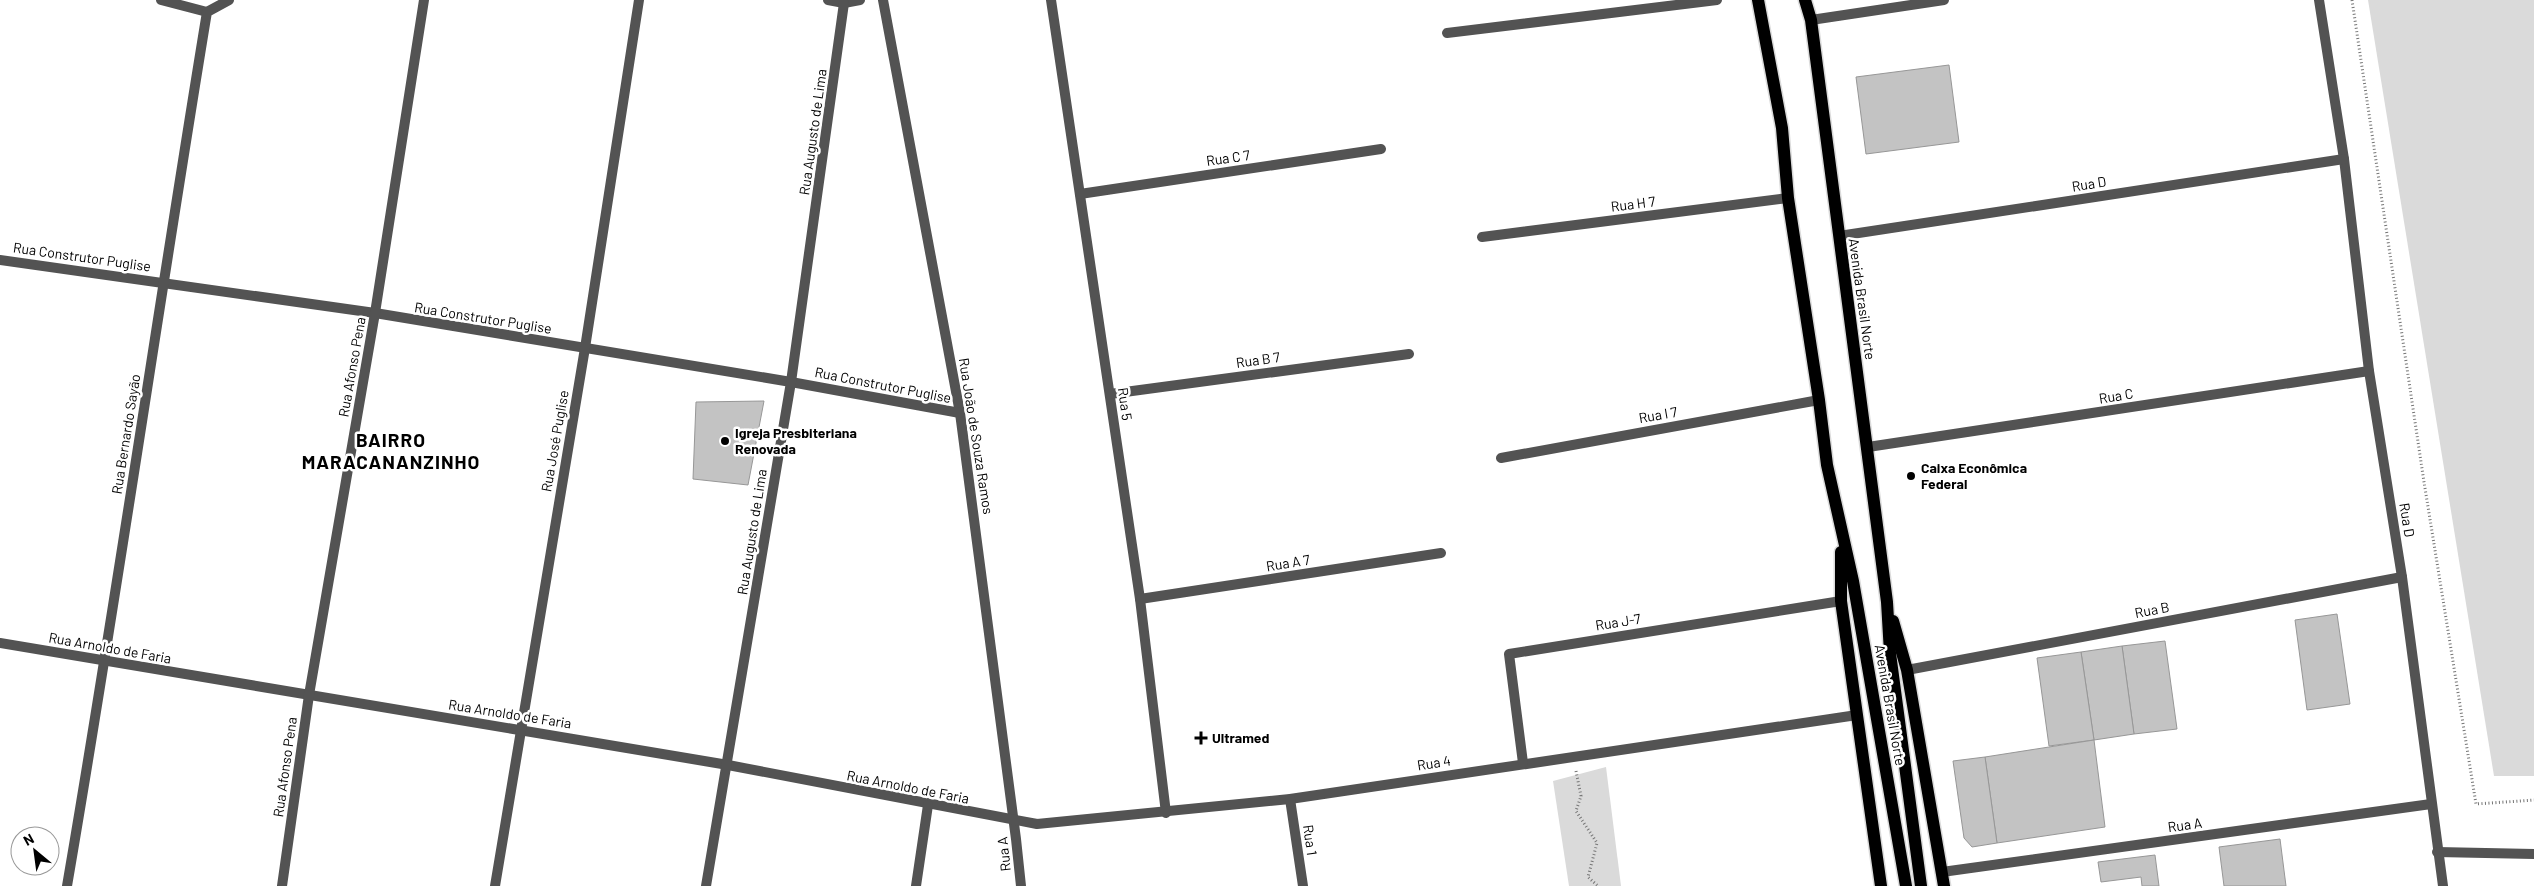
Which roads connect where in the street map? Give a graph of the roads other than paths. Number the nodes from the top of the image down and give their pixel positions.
1 (161, 0) edge
2 (229, 0) edge
3 (424, 0) edge
4 (639, 0) edge
5 (828, 0) edge
6 (860, 0) edge
7 (883, 0) edge
8 (1052, 0) edge
9 (1717, 0) edge
10 (1758, 0) edge
11 (1805, 0) edge
12 (1944, 0) edge
13 (2319, 0) edge
14 (844, 3) junction
15 (207, 12) junction
16 (1811, 20) junction
17 (1447, 33) dead end
18 (1381, 149) dead end
19 (2344, 159) junction
20 (1080, 194) junction
21 (1788, 198) junction
22 (1839, 236) junction
23 (1482, 237) dead end
24 (0, 260) edge
25 (163, 282) junction
26 (375, 314) junction
27 (585, 348) junction
28 (1409, 354) dead end
29 (2369, 371) junction
30 (791, 382) junction
31 (1110, 394) junction
32 (1820, 400) junction
33 (960, 413) junction
34 (1868, 447) junction
35 (1501, 458) dead end
36 (1840, 529) junction
37 (1441, 554) dead end
38 (2402, 577) junction
39 (1140, 599) junction
40 (1842, 601) junction
41 (1887, 602) junction
42 (0, 643) edge
43 (106, 661) junction
44 (1907, 670) junction
45 (309, 695) junction
46 (1857, 715) junction
47 (520, 729) junction
48 (1523, 763) junction
49 (728, 765) junction
50 (1290, 799) junction
51 (2431, 804) junction
52 (928, 805) junction
53 (1166, 813) junction
54 (1013, 820) junction
55 (2438, 852) junction
56 (2534, 854) edge
57 (1942, 872) junction
58 (67, 886) edge
59 (282, 886) edge
60 (495, 886) edge
61 (706, 886) edge
62 (916, 886) edge
63 (1020, 886) edge
64 (1303, 886) edge
65 (1881, 886) edge
66 (1906, 886) edge
67 (1921, 886) edge
68 (1944, 886) edge
69 (2443, 886) edge

1 - 15 street
2 - 15 street
3 - 26 street, Rua Afonso Pena
4 - 27 street, Rua José Puglise
5 - 14 street
6 - 14 street
7 - 33 street, Rua João de Souza Ramos
8 - 20 street, Rua 5
9 - 17 street
10 - 21 main road, Avenida Brasil Norte
11 - 16 main road, Avenida Brasil Norte
12 - 16 street
13 - 19 street, Rua D
14 - 30 street, Rua Augusto de Lima
15 - 25 street, Rua Bernardo Sayão
16 - 22 main road, Avenida Brasil Norte
18 - 20 street, Rua C 7
19 - 22 street, Rua D
19 - 29 street, Rua D
20 - 31 street, Rua 5
21 - 23 street, Rua H 7
21 - 32 main road, Avenida Brasil Norte
22 - 34 main road, Avenida Brasil Norte
24 - 25 street, Rua Construtor Puglise
25 - 26 street, Rua Construtor Puglise
25 - 43 street, Rua Bernardo Sayão
26 - 27 street, Rua Construtor Puglise
26 - 45 street, Rua Afonso Pena
27 - 30 street, Rua Construtor Puglise
27 - 47 street, Rua José Puglise
28 - 31 street, Rua B 7
29 - 34 street, Rua C
29 - 38 street, Rua D
30 - 33 street, Rua Construtor Puglise
30 - 49 street, Rua Augusto de Lima
31 - 39 street, Rua 5
32 - 35 street, Rua I 7
32 - 36 main road, Avenida Brasil Norte
33 - 54 street, Rua João de Souza Ramos
34 - 41 main road, Avenida Brasil Norte
36 - 40 main road, Avenida Brasil Norte
36 - 66 main road, Avenida Brasil Norte
37 - 39 street, Rua A 7
38 - 44 street, Rua B
38 - 51 street, Rua D
39 - 53 street, Rua 5
40 - 46 main road, Avenida Brasil Norte
40 - 48 street, Rua J-7
41 - 44 main road, Avenida Brasil Norte
41 - 67 main road, Avenida Brasil Norte
42 - 43 street, Rua Arnoldo de Faria
43 - 45 street, Rua Arnoldo de Faria
43 - 58 street, Rua Bernardo Sayão
44 - 57 main road, Avenida Brasil Norte
45 - 47 street, Rua Arnoldo de Faria
45 - 59 street, Rua Afonso Pena
46 - 48 street, Rua 4
46 - 65 main road, Avenida Brasil Norte
47 - 49 street, Rua Arnoldo de Faria
47 - 60 street, Rua José Puglise
48 - 50 street, Rua 4
49 - 52 street, Rua Arnoldo de Faria
49 - 61 street, Rua Augusto de Lima
50 - 53 street, Rua 4
50 - 64 street, Rua 1
51 - 55 street, Rua D
51 - 57 street, Rua A
52 - 54 street, Rua Arnoldo de Faria
52 - 62 street
53 - 54 street, Rua 4
54 - 63 street, Rua A
55 - 56 street
55 - 69 street, Rua D
57 - 68 main road, Avenida Brasil Norte

